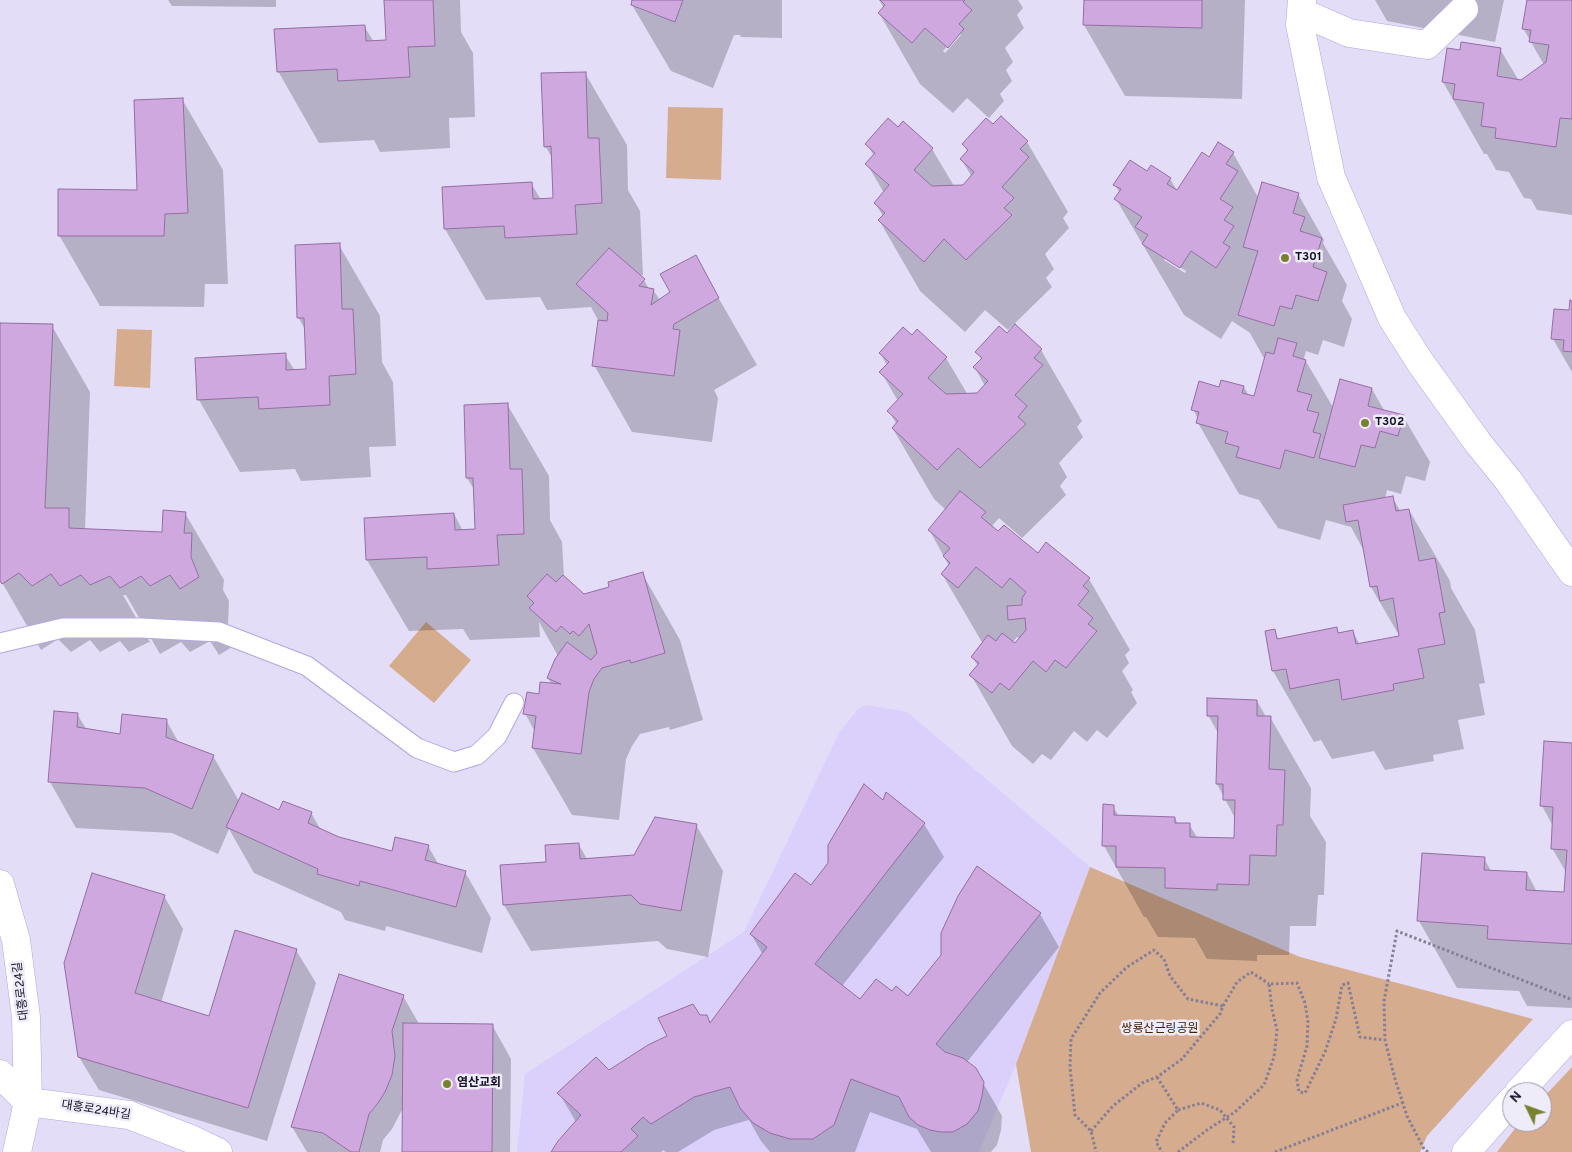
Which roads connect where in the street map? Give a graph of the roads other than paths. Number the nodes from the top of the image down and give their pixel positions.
1 (1302, 6) edge
2 (1464, 10) dead end
3 (1572, 572) edge
4 (0, 643) edge
5 (514, 703) dead end
6 (0, 884) edge
7 (1572, 1034) edge
8 (0, 1074) edge
9 (1528, 1082) edge
10 (28, 1102) junction
11 (1502, 1111) edge
12 (17, 1152) edge
13 (218, 1152) edge
14 (1466, 1152) edge

1 - 2 street
1 - 3 street
4 - 5 lane
6 - 10 street, 대흥로24길
7 - 9 street
8 - 10 street
10 - 12 street, 대흥로24길
10 - 13 street, 대흥로24바길
11 - 14 street

